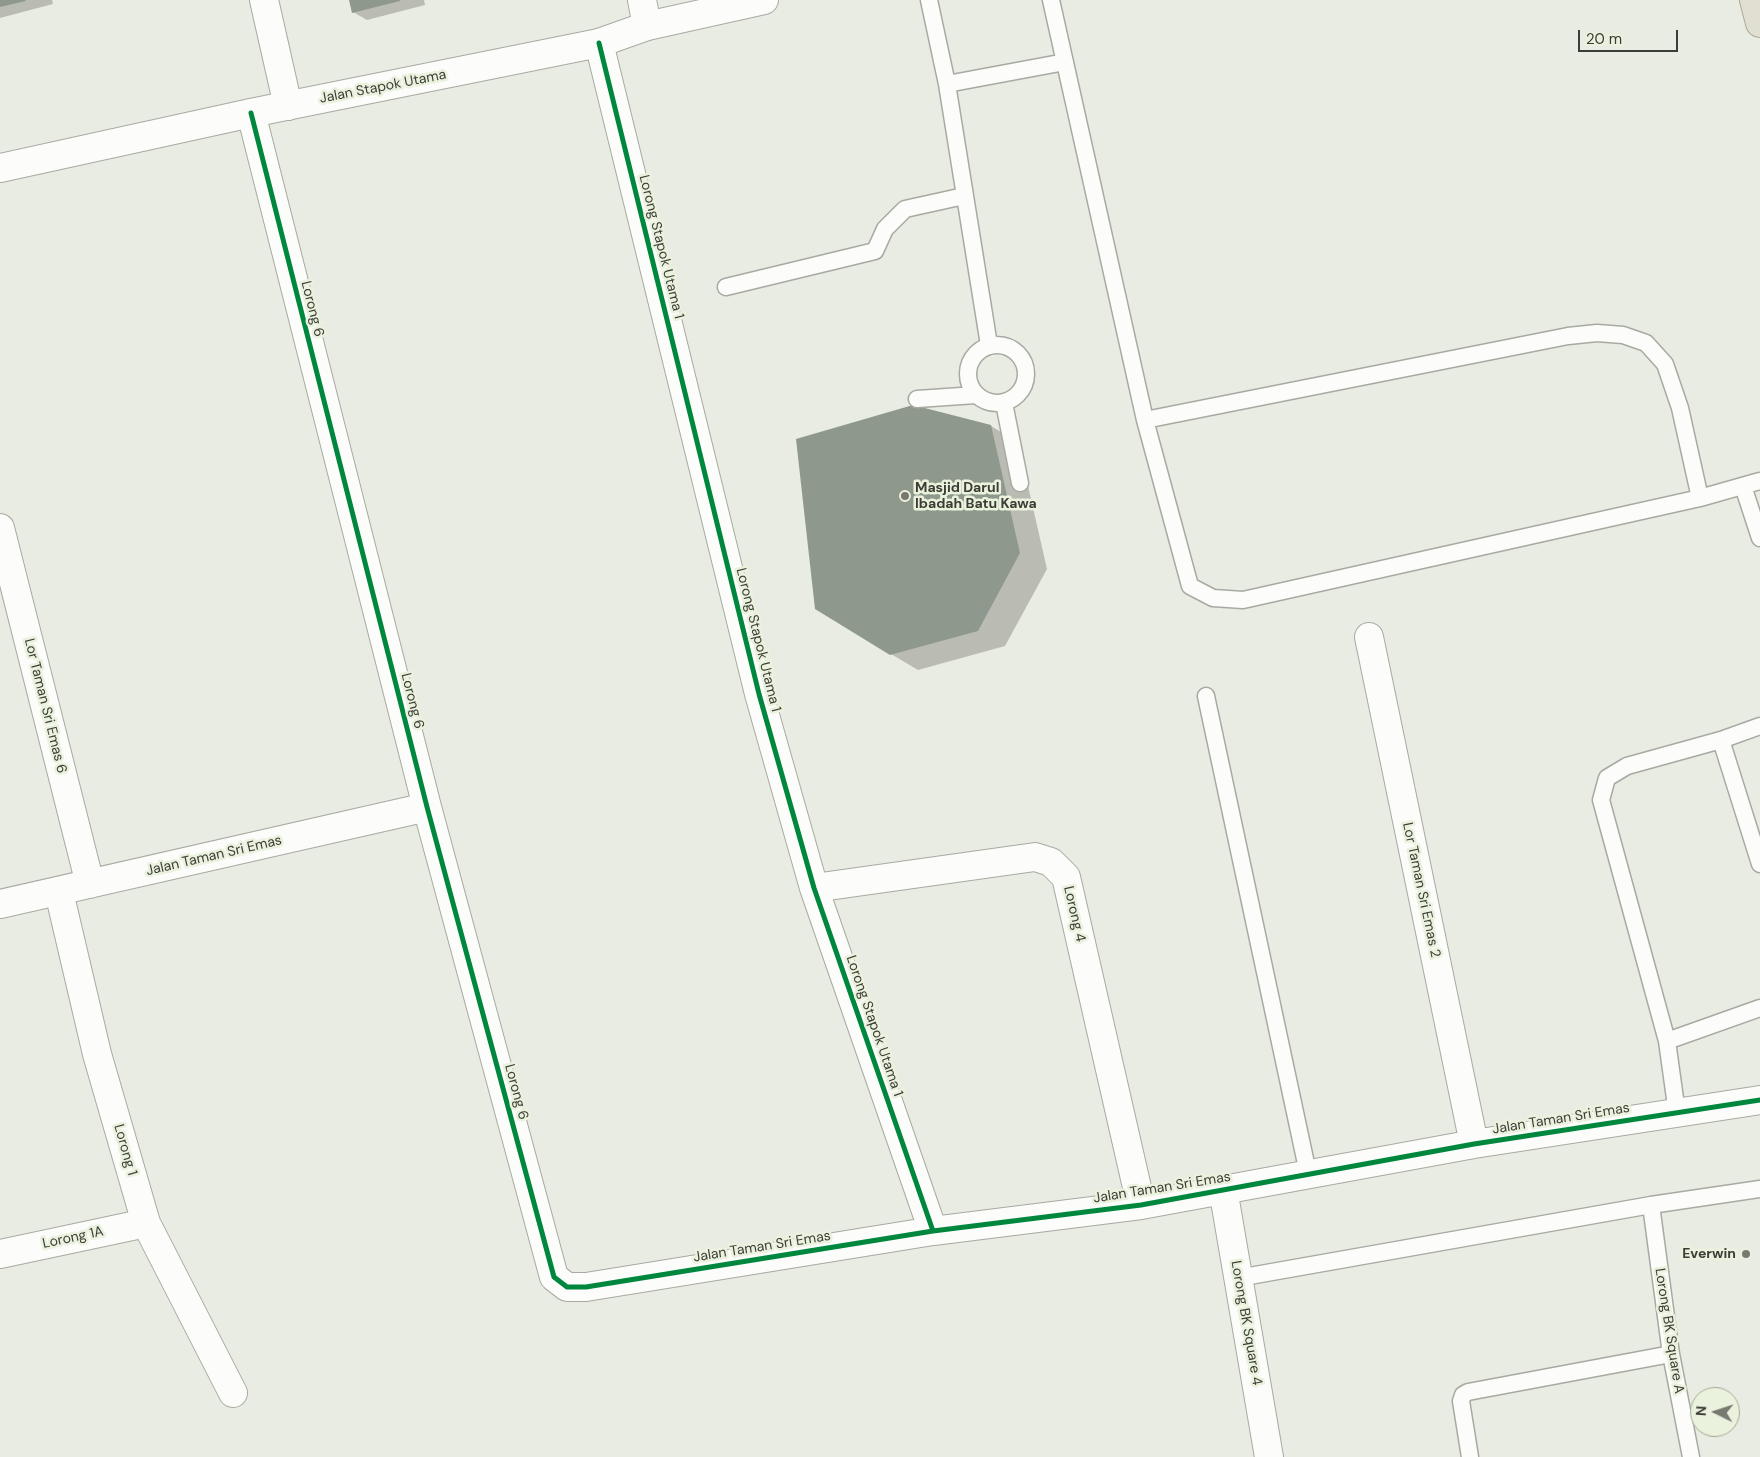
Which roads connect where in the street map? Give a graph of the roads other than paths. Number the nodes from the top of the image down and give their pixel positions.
1 (264, 0) edge
2 (764, 0) edge
3 (930, 0) edge
4 (1051, 0) edge
5 (1754, 0) edge
6 (644, 13) edge
7 (1760, 23) edge
8 (599, 43) junction
9 (1065, 62) junction
10 (947, 84) junction
11 (288, 106) junction
12 (251, 113) junction
13 (0, 168) edge
14 (964, 196) junction
15 (726, 287) dead end
16 (990, 345) junction
17 (976, 395) junction
18 (917, 400) dead end
19 (1004, 403) junction
20 (1145, 420) junction
21 (1760, 481) edge
22 (1020, 483) dead end
23 (1743, 486) junction
24 (1700, 498) junction
25 (0, 528) edge
26 (1760, 538) edge
27 (1369, 637) dead end
28 (1206, 696) dead end
29 (1760, 726) edge
30 (1721, 740) junction
31 (427, 807) junction
32 (1760, 864) edge
33 (90, 884) junction
34 (814, 888) junction
35 (59, 892) junction
36 (0, 904) edge
37 (1760, 1008) edge
38 (1667, 1041) junction
39 (1760, 1100) edge
40 (1677, 1113) junction
41 (1474, 1144) junction
42 (1308, 1173) junction
43 (1223, 1189) junction
44 (1760, 1189) edge
45 (1141, 1205) junction
46 (1651, 1205) junction
47 (146, 1223) junction
48 (932, 1230) junction
49 (0, 1254) edge
50 (1238, 1278) junction
51 (567, 1287) joint
52 (1671, 1354) junction
53 (233, 1393) dead end
54 (1269, 1457) edge
55 (1470, 1457) edge
56 (1691, 1457) edge

1 - 11 street
2 - 6 street, Jalan Stapok Utama
3 - 10 lane
4 - 9 lane
5 - 7 highway
6 - 8 street, Jalan Stapok Utama
8 - 11 street, Jalan Stapok Utama
8 - 34 street, Lorong Stapok Utama 1
9 - 10 lane
9 - 20 lane
10 - 14 lane
11 - 12 street, Jalan Stapok Utama
12 - 13 street, Jalan Stapok Utama
12 - 31 street, Lorong 6
14 - 15 lane
14 - 16 lane
16 - 17 lane
16 - 19 lane
17 - 18 lane
17 - 19 lane
19 - 22 lane
20 - 24 lane
20 - 24 lane
21 - 23 lane
23 - 24 lane
23 - 26 lane
25 - 33 street, Lor Taman Sri Emas 6
27 - 41 street, Lor Taman Sri Emas 2
28 - 42 lane
29 - 30 lane
30 - 32 lane
30 - 38 lane
31 - 33 street, Jalan Taman Sri Emas
31 - 51 street, Lorong 6
33 - 35 street, Jalan Taman Sri Emas
34 - 45 street, Lorong 4
34 - 48 street, Lorong Stapok Utama 1
35 - 36 street, Jalan Taman Sri Emas
35 - 47 street, Lorong 1
37 - 38 lane
38 - 40 lane
39 - 40 street, Jalan Taman Sri Emas
40 - 41 street, Jalan Taman Sri Emas
41 - 42 street, Jalan Taman Sri Emas
42 - 43 street, Jalan Taman Sri Emas
43 - 45 street, Jalan Taman Sri Emas
43 - 50 street, Lorong BK Square 4
44 - 46 lane
45 - 48 street, Jalan Taman Sri Emas
46 - 50 lane
46 - 52 lane, Lorong BK Square A
47 - 49 street, Lorong 1A
47 - 53 street, Lorong 1
48 - 51 street, Jalan Taman Sri Emas
50 - 54 street, Lorong BK Square 4
52 - 55 lane
52 - 56 lane, Lorong BK Square A

